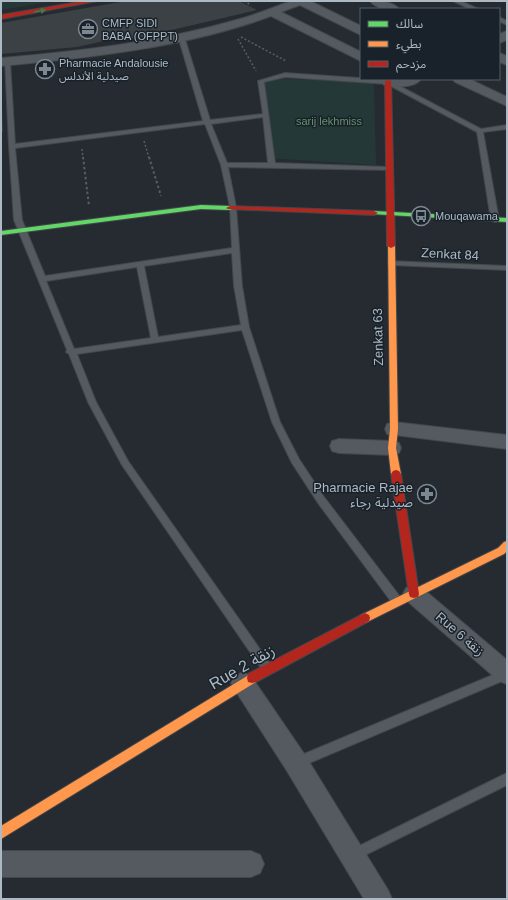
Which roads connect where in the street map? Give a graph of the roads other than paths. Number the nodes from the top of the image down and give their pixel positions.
1 (94, 1) edge
2 (301, 1) edge
3 (376, 1) edge
4 (456, 1) edge
5 (391, 8) edge
6 (473, 8) edge
7 (272, 12) junction
8 (1, 17) edge
9 (360, 30) edge
10 (181, 36) junction
11 (360, 56) edge
12 (4, 61) edge
13 (360, 79) edge
14 (370, 80) edge
15 (413, 80) edge
16 (461, 80) edge
17 (388, 81) edge
18 (507, 102) edge
19 (266, 115) junction
20 (207, 122) junction
21 (507, 127) edge
22 (480, 132) junction
23 (12, 146) junction
24 (224, 165) junction
25 (272, 165) junction
26 (389, 169) junction
27 (233, 207) junction
28 (390, 214) junction
29 (495, 220) junction
30 (507, 220) edge
31 (23, 231) junction
32 (1, 233) edge
33 (235, 250) junction
34 (391, 263) junction
35 (140, 264) junction
36 (507, 268) edge
37 (42, 279) junction
38 (245, 327) junction
39 (155, 340) junction
40 (70, 352) junction
41 (394, 429) junction
42 (507, 442) edge
43 (339, 446) dead end
44 (392, 448) junction
45 (505, 550) edge
46 (405, 597) junction
47 (267, 669) junction
48 (507, 674) edge
49 (243, 683) junction
50 (296, 763) junction
51 (507, 779) edge
52 (1, 833) edge
53 (352, 856) junction
54 (1, 864) edge
55 (251, 864) dead end
56 (379, 899) edge

8 -> 1 street
2 - 7 street
2 - 9 street
3 - 5 street
4 - 6 lane
7 - 10 street
7 - 11 street
10 - 12 street
10 - 20 lane
12 - 23 lane
13 - 19 lane
14 - 17 lane
15 - 17 street
16 - 18 street
17 - 22 lane
17 - 26 street, Zenkat 63
19 - 20 lane
19 - 25 lane
20 - 23 lane
20 - 24 lane
21 - 22 lane
22 - 29 lane
23 - 31 lane
24 - 25 lane
24 - 27 lane
25 - 26 lane
26 - 28 street, Zenkat 63
27 - 28 street
27 - 31 street
27 - 33 lane
28 - 29 street
28 - 34 street, Zenkat 63
29 - 30 street
31 - 32 street
31 - 37 lane
33 - 35 lane
33 - 38 lane
34 - 36 lane, Zenkat 84
34 - 41 street, Zenkat 63
35 - 37 lane
35 - 39 lane
37 - 40 lane
38 - 39 lane
38 - 46 lane
39 - 40 lane
40 - 47 lane
41 - 42 street
41 - 44 street, Zenkat 63
43 - 44 street
44 - 46 street, Zenkat 63
45 - 46 street, Rue 2 زنقة
46 - 47 street, Rue 2 زنقة
46 - 48 street, Rue 6 زنقة
47 - 49 street, Rue 2 زنقة
48 - 50 lane
49 - 50 street
49 - 52 street, Rue 2 زنقة
50 - 53 street
51 - 53 lane
53 - 56 street
54 - 55 street

